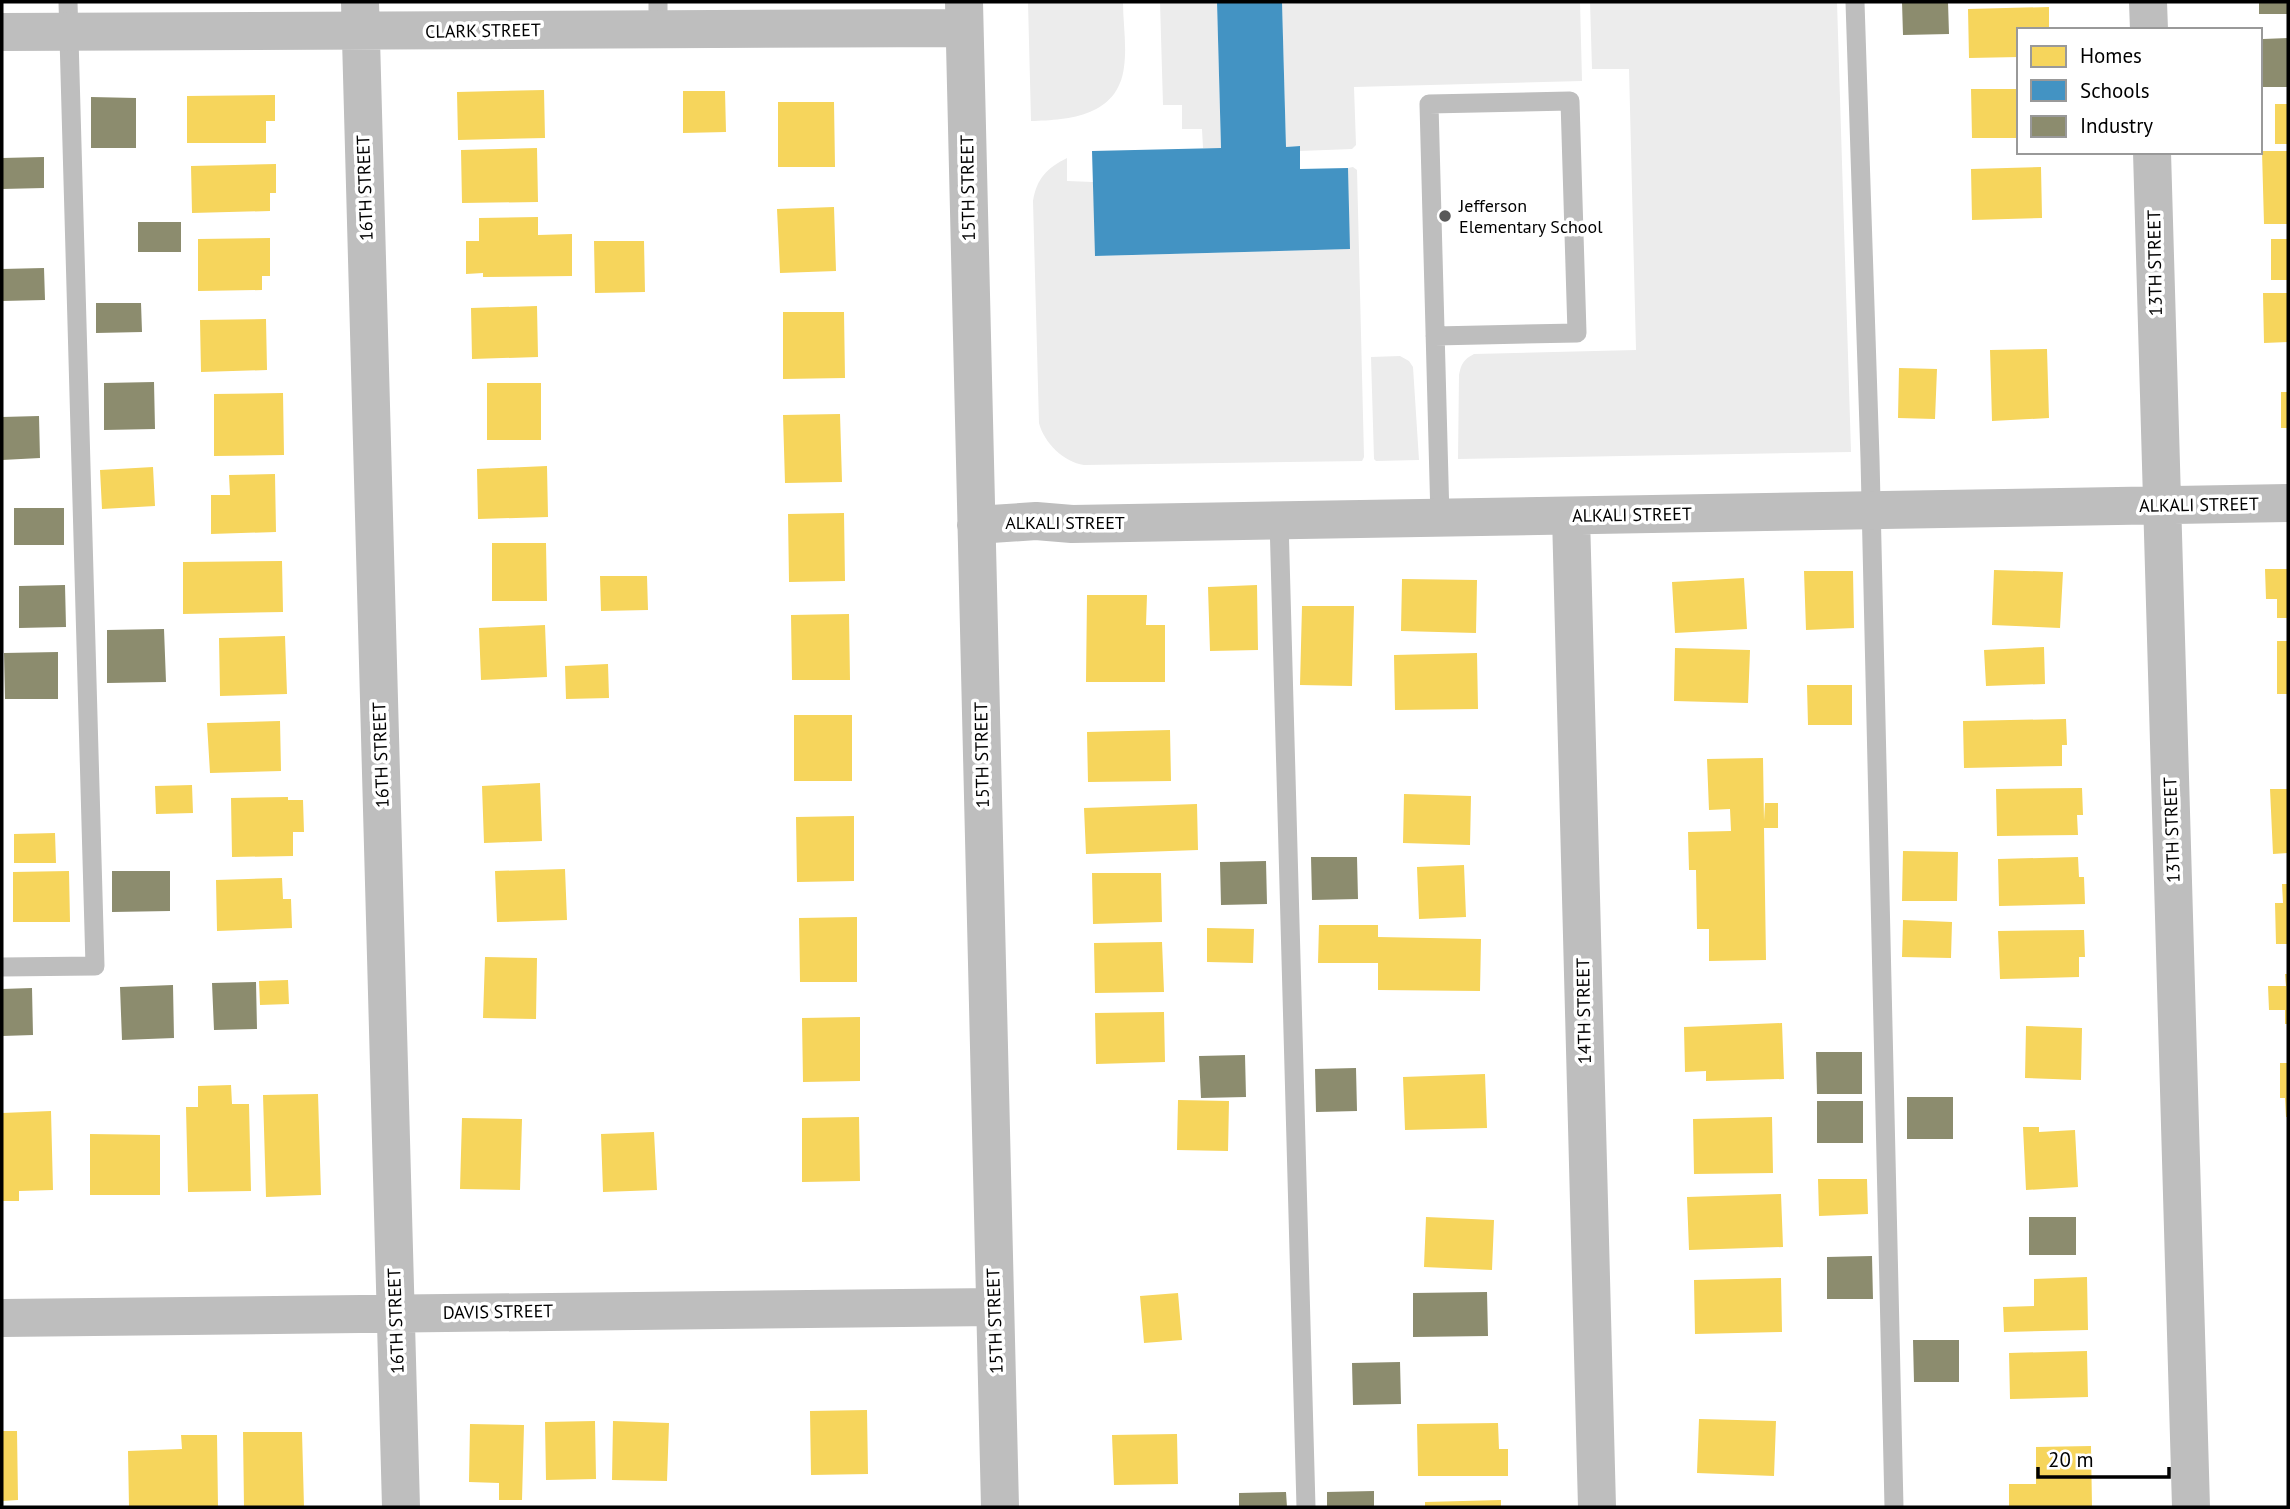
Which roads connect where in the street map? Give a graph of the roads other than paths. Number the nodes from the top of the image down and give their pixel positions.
1 (1855, 2) edge
2 (2148, 2) edge
3 (658, 15) edge
4 (964, 15) edge
5 (69, 17) edge
6 (360, 17) edge
7 (2149, 28) edge
8 (2, 32) edge
9 (2152, 154) edge
10 (1436, 336) junction
11 (2288, 503) edge
12 (2163, 505) junction
13 (1870, 510) junction
14 (1572, 516) junction
15 (1440, 518) junction
16 (1279, 520) junction
17 (976, 525) junction
18 (2, 967) edge
19 (995, 1307) junction
20 (396, 1313) junction
21 (2, 1318) edge
22 (401, 1507) edge
23 (1000, 1507) edge
24 (1306, 1507) edge
25 (1597, 1507) edge
26 (1894, 1507) edge
27 (2191, 1507) edge

1 - 13 lane
2 - 7 street
3 - 4 street, CLARK STREET
3 - 6 street, CLARK STREET
4 - 17 street, 15TH STREET
5 - 6 street, CLARK STREET
5 - 8 street, CLARK STREET
5 - 18 lane
6 - 20 street, 16TH STREET
9 - 12 street, 13TH STREET
10 - 10 lane
10 - 15 lane
11 - 12 street, ALKALI STREET
12 - 13 street, ALKALI STREET
12 - 27 street, 13TH STREET
13 - 14 street, ALKALI STREET
13 - 26 lane
14 - 15 street, ALKALI STREET
14 - 25 street, 14TH STREET
15 - 16 street, ALKALI STREET
16 - 17 street, ALKALI STREET
16 - 24 lane
17 - 19 street, 15TH STREET
19 - 20 street, DAVIS STREET
19 - 23 street, 15TH STREET
20 - 21 street, DAVIS STREET
20 - 22 street, 16TH STREET

